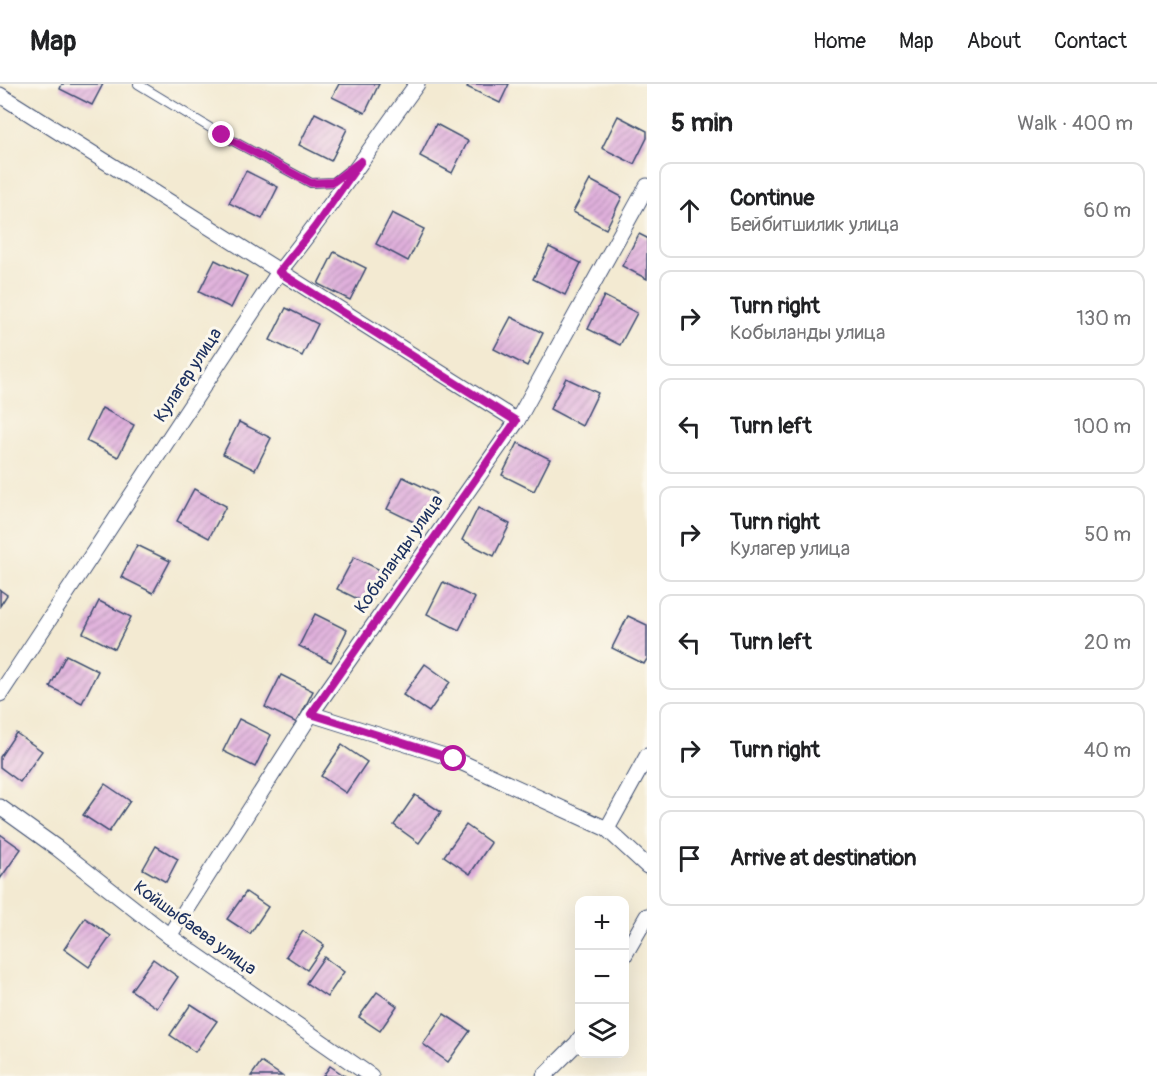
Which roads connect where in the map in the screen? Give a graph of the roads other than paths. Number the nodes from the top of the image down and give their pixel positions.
1 (138, 84) edge
2 (417, 84) edge
3 (0, 95) edge
4 (361, 161) junction
5 (647, 186) edge
6 (279, 272) junction
7 (516, 421) junction
8 (0, 694) edge
9 (311, 714) junction
10 (647, 756) edge
11 (0, 807) edge
12 (607, 829) junction
13 (647, 866) edge
14 (647, 915) edge
15 (169, 936) junction
16 (627, 950) edge
17 (575, 1045) edge
18 (371, 1076) edge
19 (544, 1076) edge

1 - 4 lane
2 - 4 street, Кулагер улица
3 - 6 street
4 - 6 street, Кулагер улица
5 - 7 street, Кобыланды улица
6 - 7 street
6 - 8 street, Кулагер улица
7 - 9 street, Кобыланды улица
9 - 12 street
9 - 15 street, Кобыланды улица
10 - 12 street
11 - 15 street, Койшыбаева улица
12 - 13 street
14 - 16 street
15 - 18 street, Койшыбаева улица
17 - 19 street

